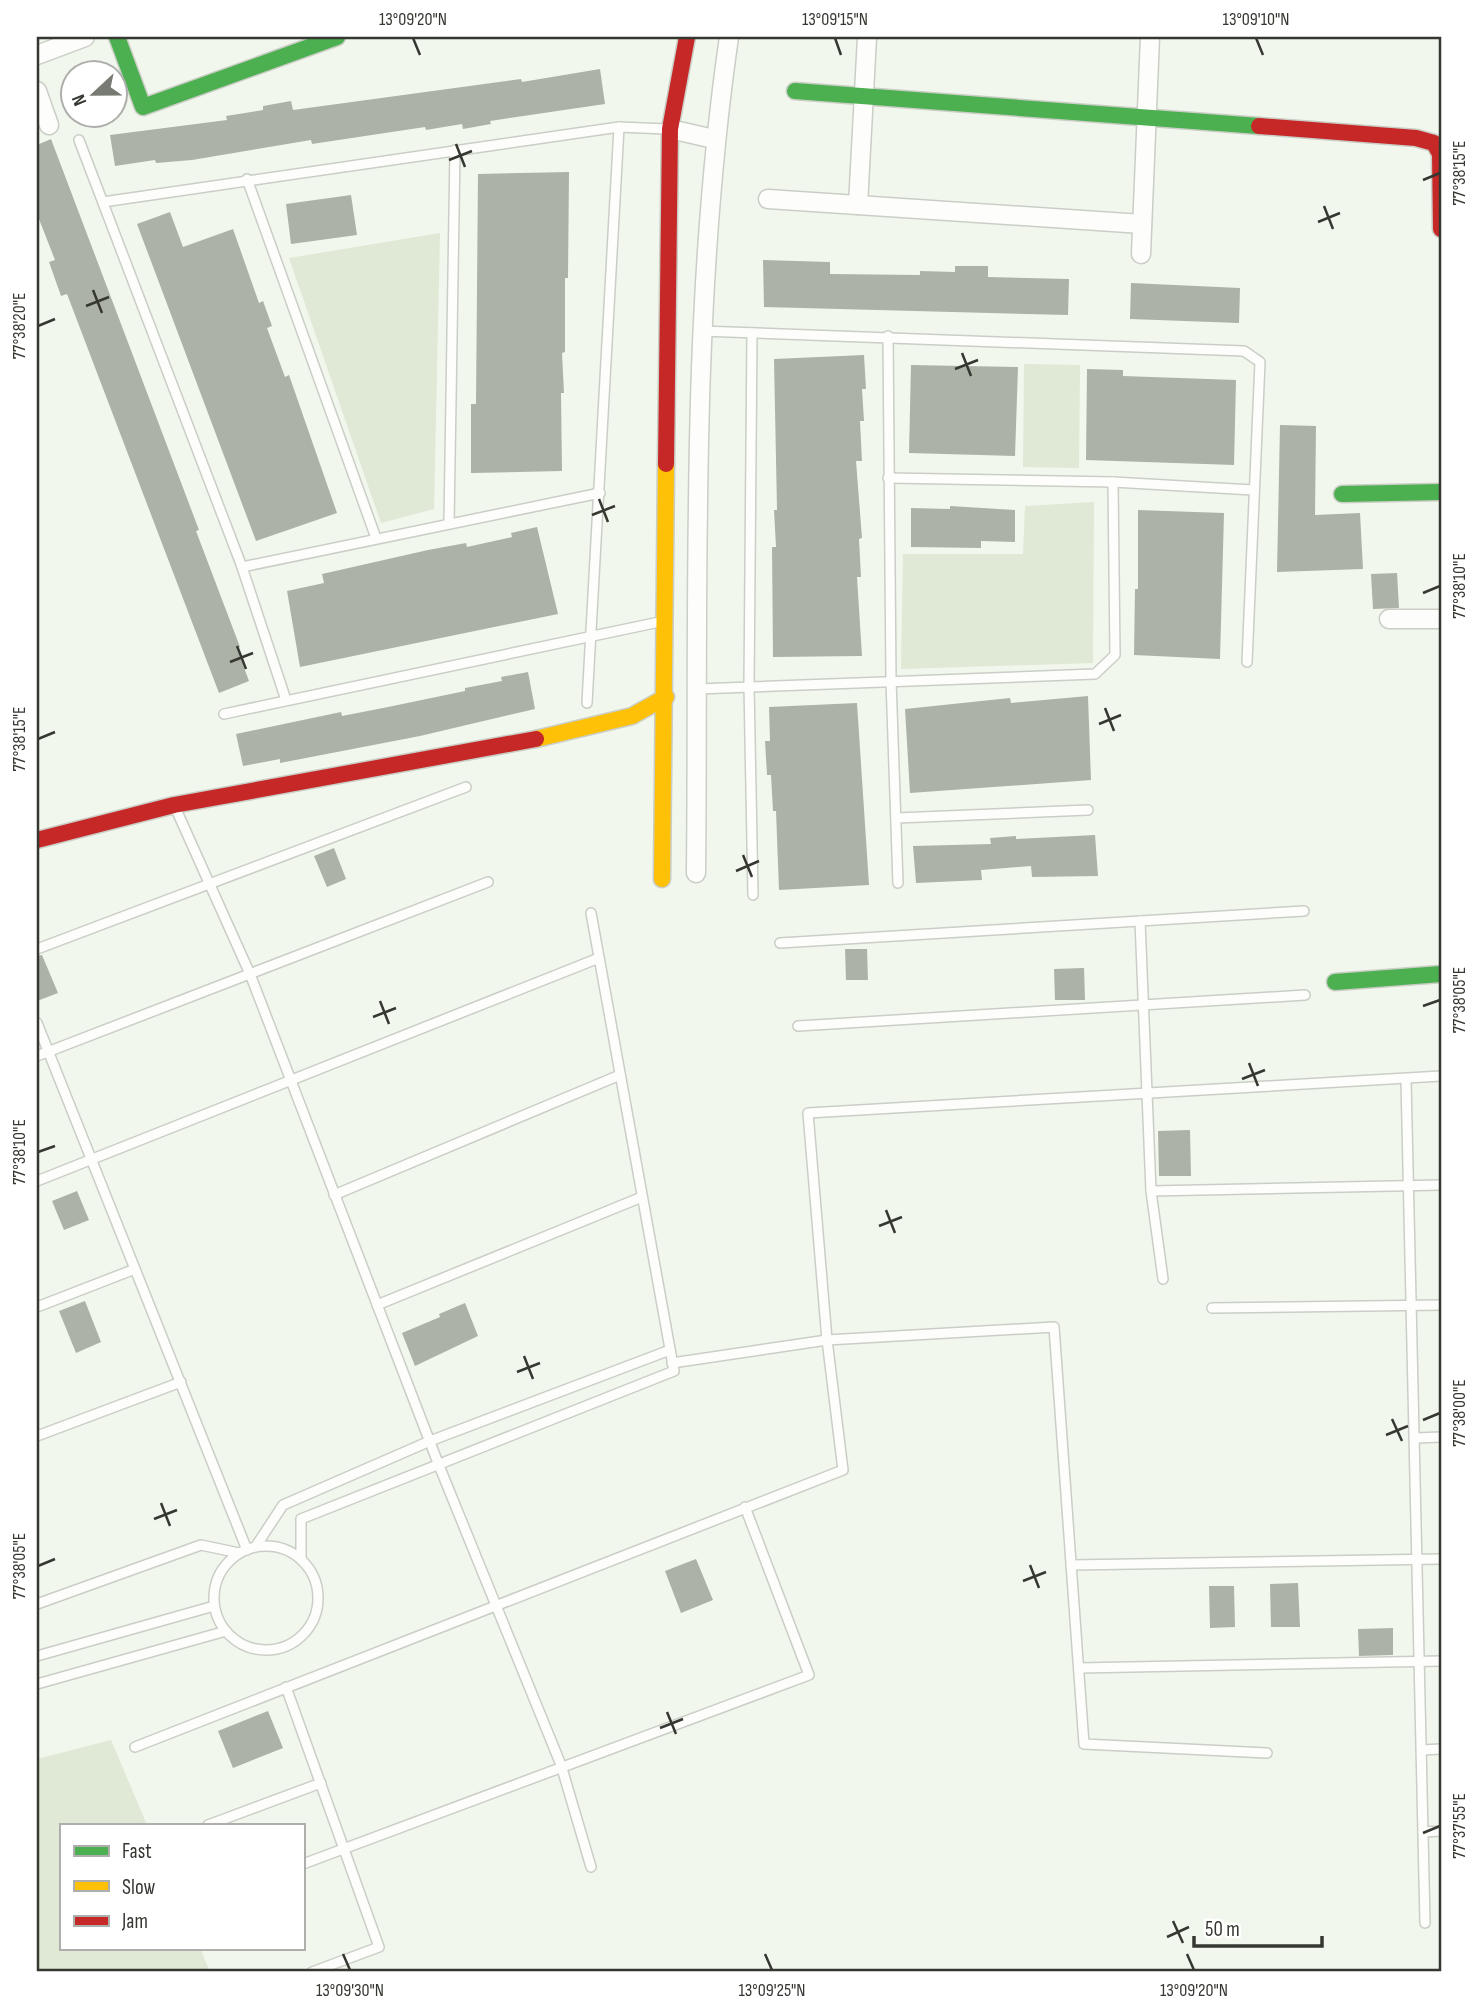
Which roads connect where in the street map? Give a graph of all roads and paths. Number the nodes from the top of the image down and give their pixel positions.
1 (85, 37) edge
2 (117, 37) edge
3 (337, 37) edge
4 (687, 37) edge
5 (729, 37) edge
6 (867, 37) edge
7 (1150, 37) edge
8 (37, 55) edge
9 (37, 91) edge
10 (795, 91) dead end
11 (864, 96) junction
12 (1147, 116) junction
13 (49, 125) dead end
14 (619, 127) junction
15 (670, 130) junction
16 (714, 139) junction
17 (79, 140) dead end
18 (455, 150) junction
19 (1440, 154) edge
20 (247, 180) junction
21 (768, 199) dead end
22 (103, 202) junction
23 (858, 205) junction
24 (1142, 223) junction
25 (1441, 229) edge
26 (1141, 254) dead end
27 (701, 331) junction
28 (752, 333) junction
29 (888, 336) junction
30 (888, 478) junction
31 (1113, 482) junction
32 (1253, 490) junction
33 (1441, 492) edge
34 (600, 493) junction
35 (1342, 494) dead end
36 (449, 523) junction
37 (376, 538) junction
38 (242, 567) junction
39 (1389, 619) dead end
40 (1441, 619) edge
41 (667, 620) junction
42 (589, 635) junction
43 (1247, 662) dead end
44 (891, 680) junction
45 (749, 686) junction
46 (698, 689) junction
47 (666, 697) junction
48 (286, 701) junction
49 (587, 703) dead end
50 (224, 714) dead end
51 (466, 787) dead end
52 (174, 805) junction
53 (1088, 810) dead end
54 (897, 818) junction
55 (37, 840) edge
56 (696, 873) dead end
57 (662, 879) dead end
58 (488, 882) dead end
59 (207, 883) junction
60 (898, 883) dead end
61 (753, 895) dead end
62 (1304, 911) dead end
63 (591, 914) dead end
64 (1140, 921) junction
65 (780, 943) dead end
66 (37, 949) edge
67 (599, 958) junction
68 (250, 974) junction
69 (1441, 974) edge
70 (1335, 982) dead end
71 (1305, 995) dead end
72 (1144, 1005) junction
73 (37, 1023) edge
74 (798, 1026) dead end
75 (48, 1052) junction
76 (37, 1056) edge
77 (620, 1075) junction
78 (1441, 1076) edge
79 (1406, 1079) junction
80 (290, 1080) junction
81 (1147, 1093) junction
82 (91, 1159) junction
83 (37, 1181) edge
84 (1411, 1185) junction
85 (1441, 1185) edge
86 (1151, 1191) junction
87 (334, 1195) junction
88 (642, 1197) junction
89 (135, 1269) junction
90 (1163, 1279) dead end
91 (1441, 1304) edge
92 (377, 1305) junction
93 (1411, 1306) junction
94 (37, 1307) edge
95 (1212, 1308) dead end
96 (827, 1340) junction
97 (670, 1350) junction
98 (672, 1363) junction
99 (181, 1382) junction
100 (37, 1436) edge
101 (1441, 1437) edge
102 (1416, 1438) junction
103 (430, 1441) junction
104 (438, 1463) junction
105 (745, 1507) junction
106 (247, 1550) junction
107 (301, 1559) junction
108 (1418, 1559) junction
109 (1441, 1559) edge
110 (1072, 1565) junction
111 (37, 1604) edge
112 (496, 1605) junction
113 (214, 1606) junction
114 (226, 1631) junction
115 (37, 1656) edge
116 (1441, 1661) edge
117 (1420, 1662) junction
118 (1079, 1668) junction
119 (37, 1684) edge
120 (286, 1687) junction
121 (135, 1746) dead end
122 (1441, 1749) edge
123 (1422, 1750) junction
124 (1267, 1753) dead end
125 (561, 1765) junction
126 (321, 1783) junction
127 (211, 1824) edge
128 (1441, 1831) edge
129 (1423, 1832) junction
130 (344, 1848) junction
131 (304, 1864) edge
132 (591, 1867) dead end
133 (1425, 1923) dead end
134 (312, 1972) edge

1 - 8 street
2 - 3 street
4 - 15 street
5 - 16 street
6 - 11 street
7 - 12 street
9 - 13 street
10 - 11 street
11 - 12 street
11 - 23 street
12 - 19 street
12 - 24 street
14 - 15 lane
14 - 18 lane
14 - 34 lane
15 - 16 street
15 - 41 street
16 - 27 street
17 - 22 lane
18 - 20 lane
18 - 36 lane
19 - 25 street
20 - 22 lane
20 - 37 lane
21 - 23 street
22 - 38 lane
23 - 24 street
24 - 26 street
27 - 28 lane
27 - 46 street
28 - 29 lane
28 - 45 lane
29 - 30 lane
29 - 32 lane
30 - 31 lane
30 - 44 lane
31 - 32 lane
31 - 44 lane
32 - 43 lane
33 - 35 street
34 - 36 lane
34 - 42 lane
36 - 37 lane
37 - 38 lane
38 - 48 lane
39 - 40 street
41 - 42 lane
41 - 47 street
42 - 48 lane
42 - 49 lane
44 - 45 lane
44 - 54 lane
45 - 46 lane
45 - 61 lane
46 - 56 street
47 - 52 street
47 - 57 street
48 - 50 lane
51 - 59 lane
52 - 55 street
52 - 59 lane
53 - 54 lane
54 - 60 lane
58 - 68 lane
59 - 66 lane
59 - 68 lane
62 - 64 lane
63 - 67 lane
64 - 65 lane
64 - 72 lane
67 - 77 lane
67 - 80 lane
68 - 75 lane
68 - 80 lane
69 - 70 street
71 - 72 lane
72 - 74 lane
72 - 81 lane
73 - 75 lane
75 - 76 lane
75 - 82 lane
77 - 87 lane
77 - 88 lane
78 - 79 lane
79 - 81 lane
79 - 84 lane
80 - 82 lane
80 - 87 lane
81 - 86 lane
81 - 96 lane
82 - 83 lane
82 - 89 lane
84 - 85 lane
84 - 86 lane
84 - 93 lane
86 - 90 lane
87 - 92 lane
88 - 92 lane
88 - 97 lane
89 - 94 lane
89 - 99 lane
91 - 93 lane
92 - 103 lane
93 - 95 lane
93 - 102 lane
96 - 98 lane
96 - 105 lane
96 - 110 lane
97 - 98 lane
97 - 103 lane
98 - 104 lane
99 - 100 lane
99 - 106 lane
101 - 102 lane
102 - 108 lane
103 - 104 lane
103 - 106 lane
104 - 107 lane
104 - 112 lane
105 - 112 lane
105 - 125 lane
106 - 107 lane
106 - 111 lane
106 - 113 lane
107 - 114 lane
108 - 109 lane
108 - 110 lane
108 - 117 lane
110 - 118 lane
112 - 120 lane
112 - 125 lane
113 - 114 lane
113 - 115 lane
114 - 119 lane
116 - 117 lane
117 - 118 lane
117 - 123 lane
118 - 124 lane
120 - 121 lane
120 - 126 lane
122 - 123 lane
123 - 129 lane
125 - 130 lane
125 - 132 lane
126 - 127 lane
126 - 130 lane
128 - 129 lane
129 - 133 lane
130 - 131 lane
130 - 134 lane

